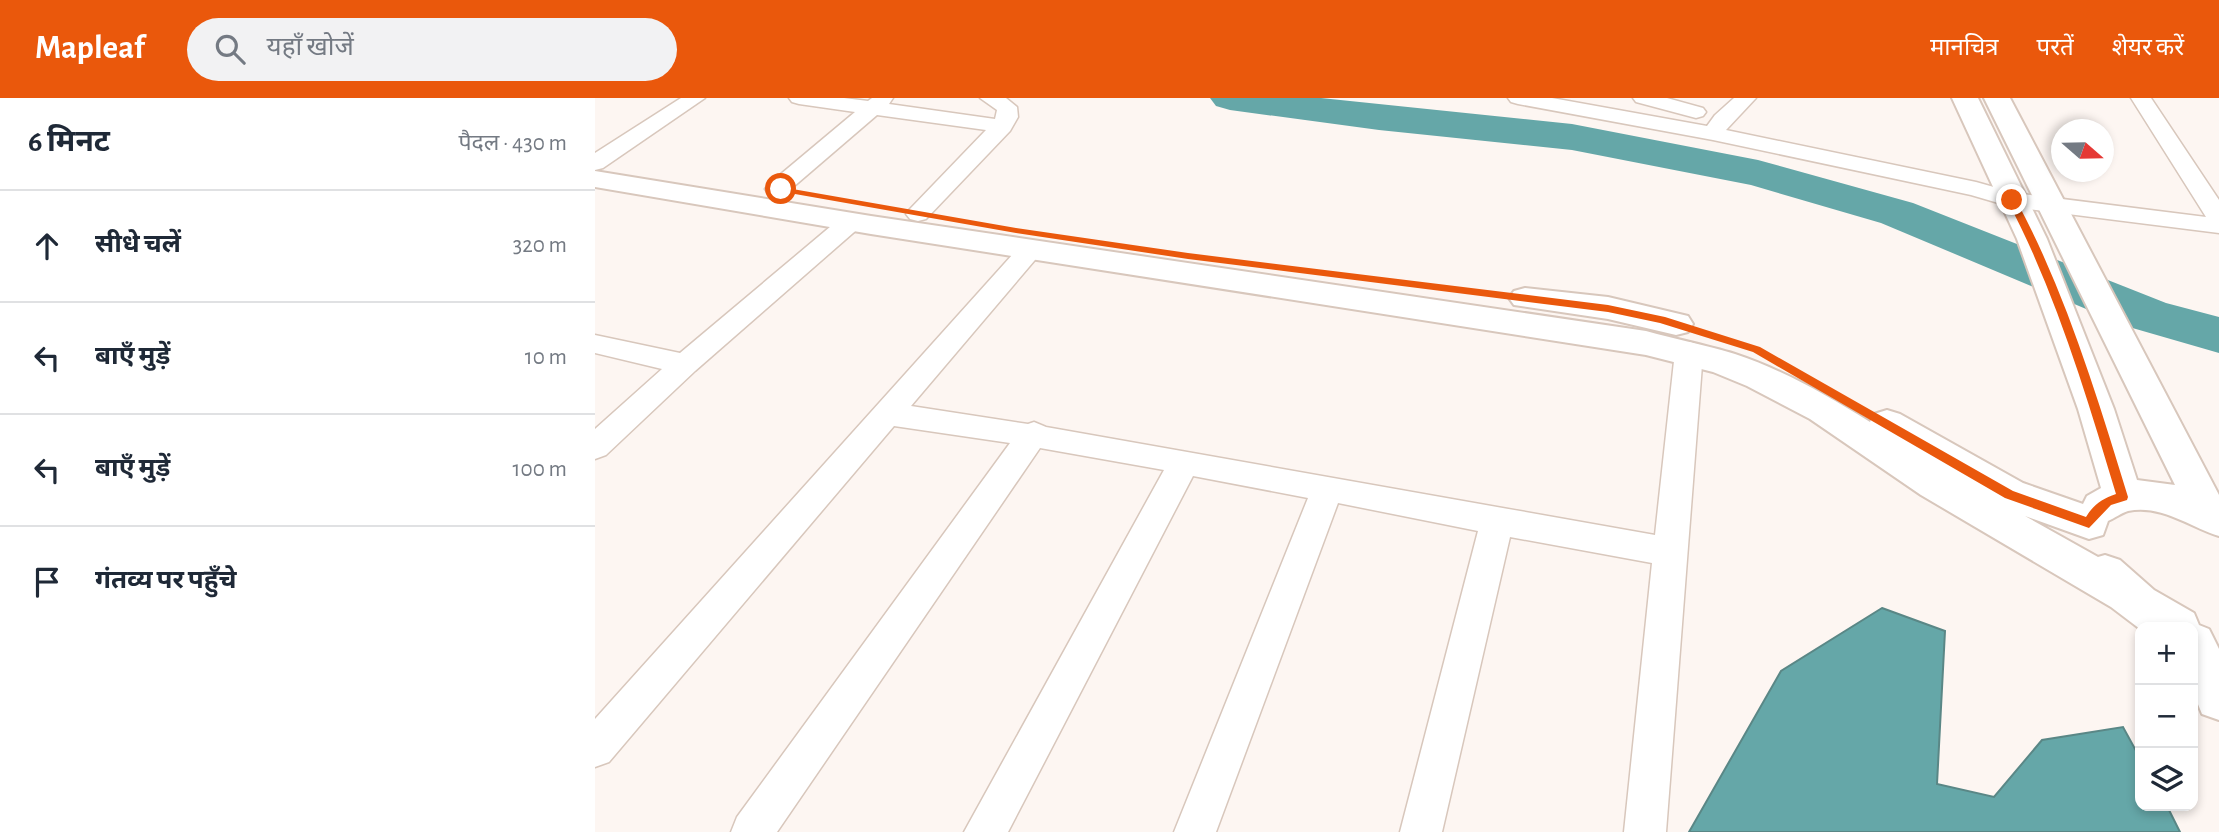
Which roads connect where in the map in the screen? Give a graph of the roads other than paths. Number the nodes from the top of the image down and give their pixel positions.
1 (695, 98) edge
2 (799, 98) edge
3 (990, 98) edge
4 (1518, 98) edge
5 (1643, 98) edge
6 (1746, 98) edge
7 (1965, 98) edge
8 (1997, 98) edge
9 (2141, 98) edge
10 (878, 103) edge
11 (1002, 126) junction
12 (1718, 127) junction
13 (595, 163) edge
14 (595, 179) edge
15 (777, 189) junction
16 (2009, 195) junction
17 (2051, 200) junction
18 (918, 214) junction
19 (2218, 217) edge
20 (852, 222) junction
21 (1031, 249) junction
22 (595, 344) edge
23 (1689, 352) junction
24 (685, 364) junction
25 (889, 414) junction
26 (1034, 433) junction
27 (595, 447) edge
28 (1184, 462) junction
29 (1327, 490) junction
30 (2123, 497) junction
31 (2214, 517) edge
32 (1497, 522) junction
33 (2089, 523) junction
34 (1672, 552) junction
35 (2121, 592) junction
36 (2167, 622) edge
37 (2198, 634) edge
38 (2219, 639) edge
39 (2198, 654) edge
40 (2219, 698) edge
41 (595, 748) edge
42 (752, 832) edge
43 (985, 832) edge
44 (1195, 832) edge
45 (1421, 832) edge
46 (1646, 832) edge

1 - 13 street
2 - 10 street
3 - 11 street
4 - 12 street
5 - 12 street
6 - 12 street
7 - 16 street
8 - 17 street
9 - 19 street
10 - 11 street
10 - 15 street
11 - 18 street
12 - 16 street
13 - 15 street
14 - 20 street
15 - 18 street
16 - 17 street
16 - 30 street
17 - 19 street
17 - 31 street
18 - 33 street
20 - 21 street
20 - 24 street
21 - 23 street
21 - 25 street
22 - 24 street
23 - 34 street
23 - 35 street
24 - 27 street
25 - 26 street
25 - 41 street
26 - 28 street
26 - 42 street
28 - 29 street
28 - 43 street
29 - 32 street
29 - 44 street
30 - 31 street
30 - 33 street
32 - 34 street
32 - 45 street
33 - 35 street
34 - 46 street
35 - 36 street
37 - 38 street
39 - 40 street

